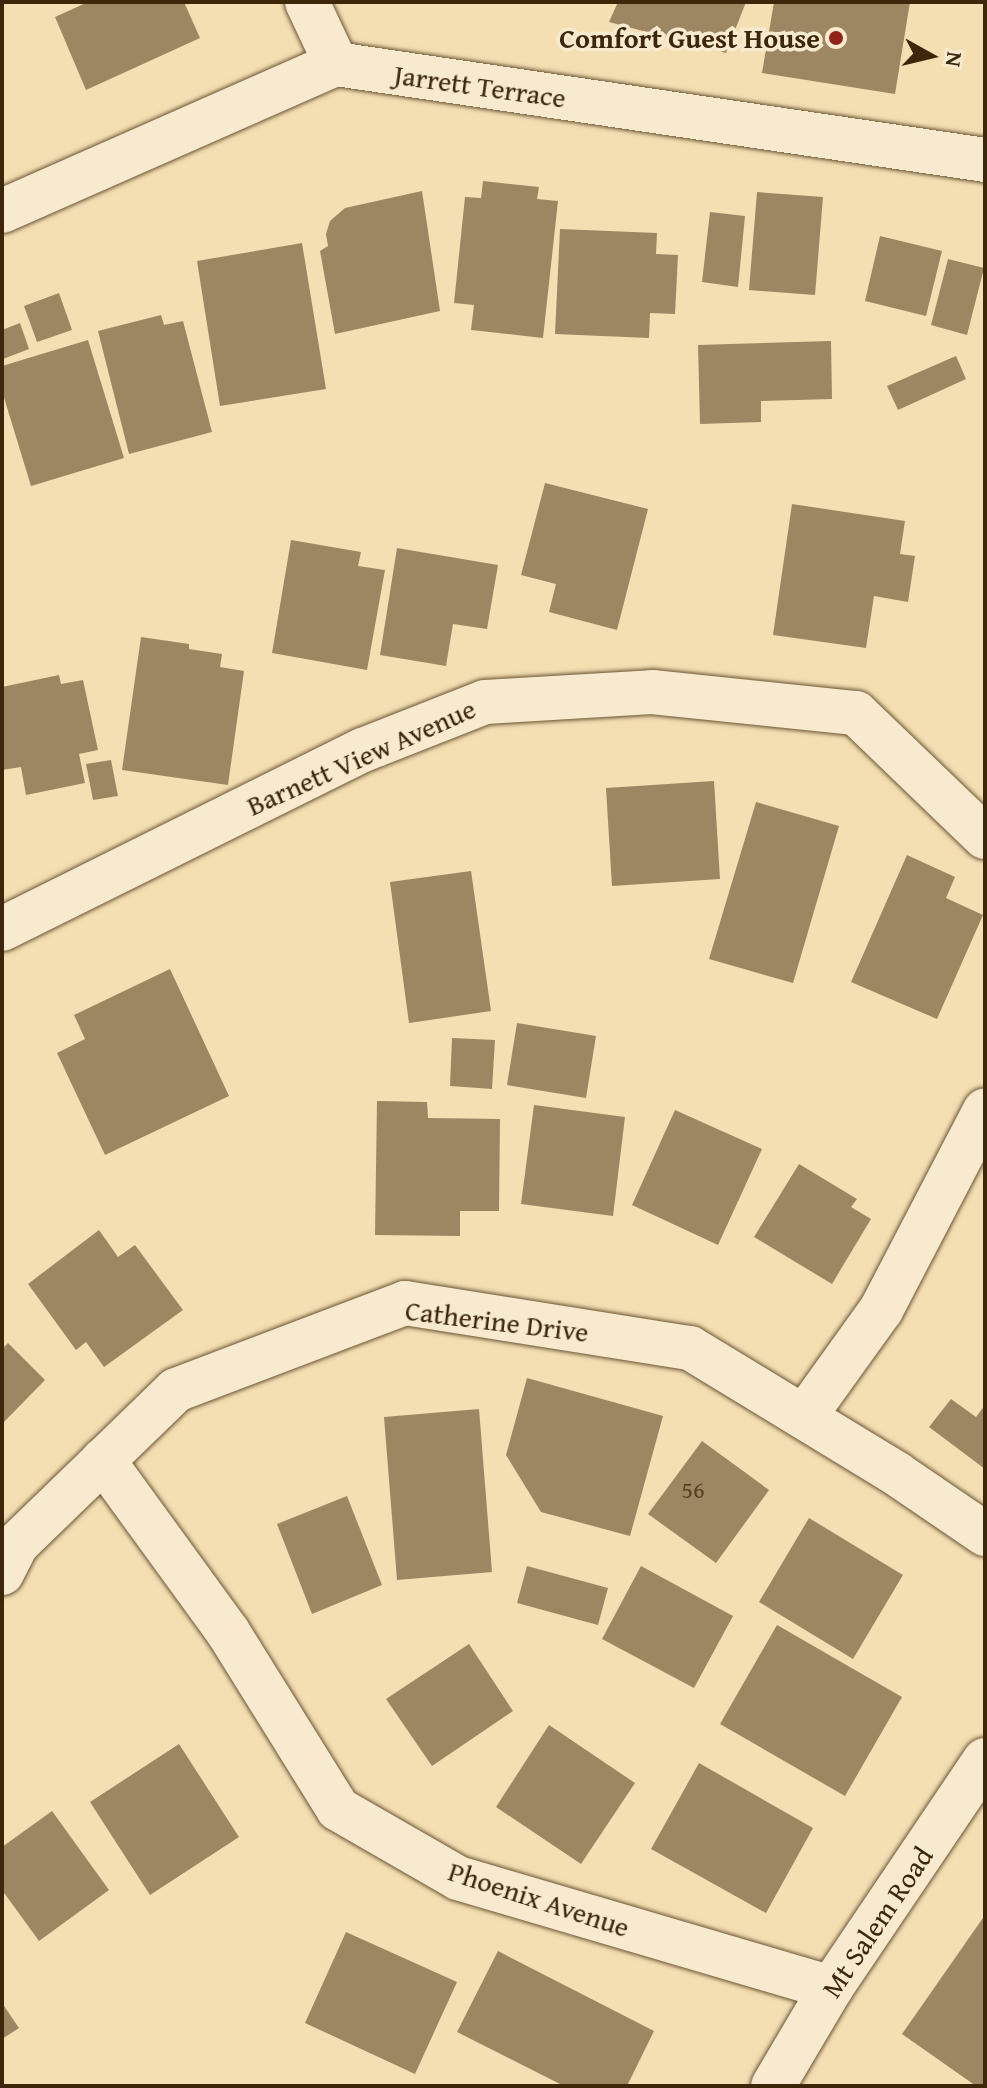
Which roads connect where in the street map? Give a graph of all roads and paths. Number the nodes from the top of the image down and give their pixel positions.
1 (307, 2) edge
2 (336, 64) junction
3 (985, 160) edge
4 (2, 211) edge
5 (985, 837) edge
6 (2, 929) edge
7 (985, 1110) edge
8 (804, 1417) junction
9 (103, 1460) junction
10 (985, 1534) edge
11 (2, 1573) edge
12 (980, 1782) edge
13 (831, 1988) junction
14 (788, 2081) edge

1 - 2 street
2 - 3 street, Jarrett Terrace
2 - 4 street
5 - 6 street, Barnett View Avenue
7 - 8 street
8 - 9 street, Catherine Drive
8 - 10 street, Catherine Drive
9 - 11 street, Catherine Drive
9 - 13 street, Phoenix Avenue
12 - 13 street, Mt Salem Road
13 - 14 street, Mt Salem Road

